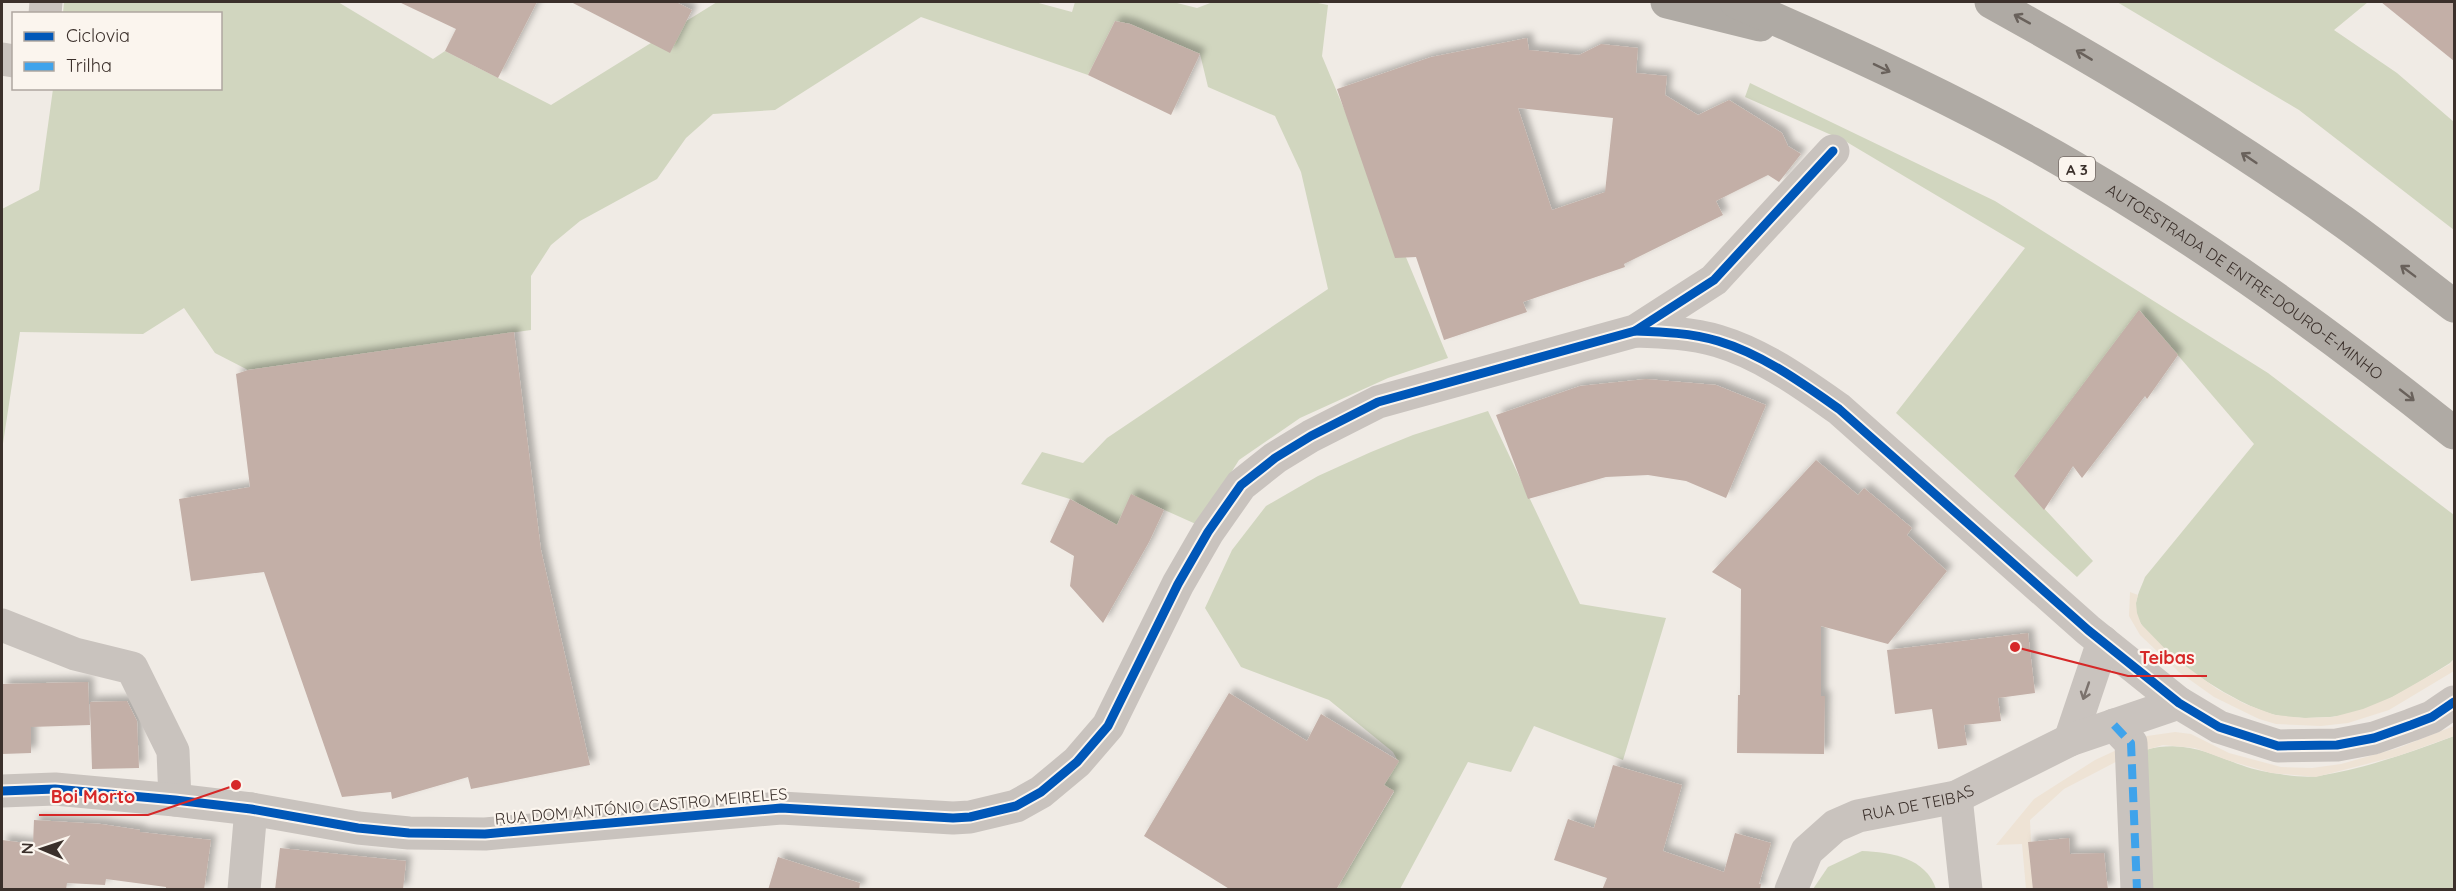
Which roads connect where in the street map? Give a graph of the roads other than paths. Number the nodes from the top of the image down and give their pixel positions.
1 (1666, 2) edge
2 (1736, 2) edge
3 (1990, 2) edge
4 (1829, 42) junction
5 (1833, 151) dead end
6 (2454, 306) edge
7 (1635, 331) junction
8 (2454, 433) edge
9 (2, 625) edge
10 (2103, 642) junction
11 (2454, 702) edge
12 (2179, 703) junction
13 (2114, 725) junction
14 (2070, 740) junction
15 (2, 791) edge
16 (1956, 796) junction
17 (175, 800) junction
18 (251, 809) junction
19 (244, 890) edge
20 (1791, 890) edge
21 (1966, 890) edge
22 (2137, 890) edge

1 - 4 highway
2 - 4 highway, AUTOESTRADA DE ENTRE-DOURO-E-MINHO / A 3
6 -> 3 highway
4 -> 8 highway, AUTOESTRADA DE ENTRE-DOURO-E-MINHO / A 3
5 - 7 street, RUA DOM ANTÓNIO CASTRO MEIRELES
7 - 10 street
7 - 18 street, RUA DOM ANTÓNIO CASTRO MEIRELES
9 - 17 street
10 - 12 street
10 -> 14 street
11 - 12 street
12 - 13 street, RUA DE TEIBAS
13 - 14 street, RUA DE TEIBAS
13 - 22 street
14 - 16 street, RUA DE TEIBAS
15 - 17 street, RUA DOM ANTÓNIO CASTRO MEIRELES
16 - 20 street, RUA DE TEIBAS
16 - 21 street
17 - 18 street, RUA DOM ANTÓNIO CASTRO MEIRELES
18 - 19 street

